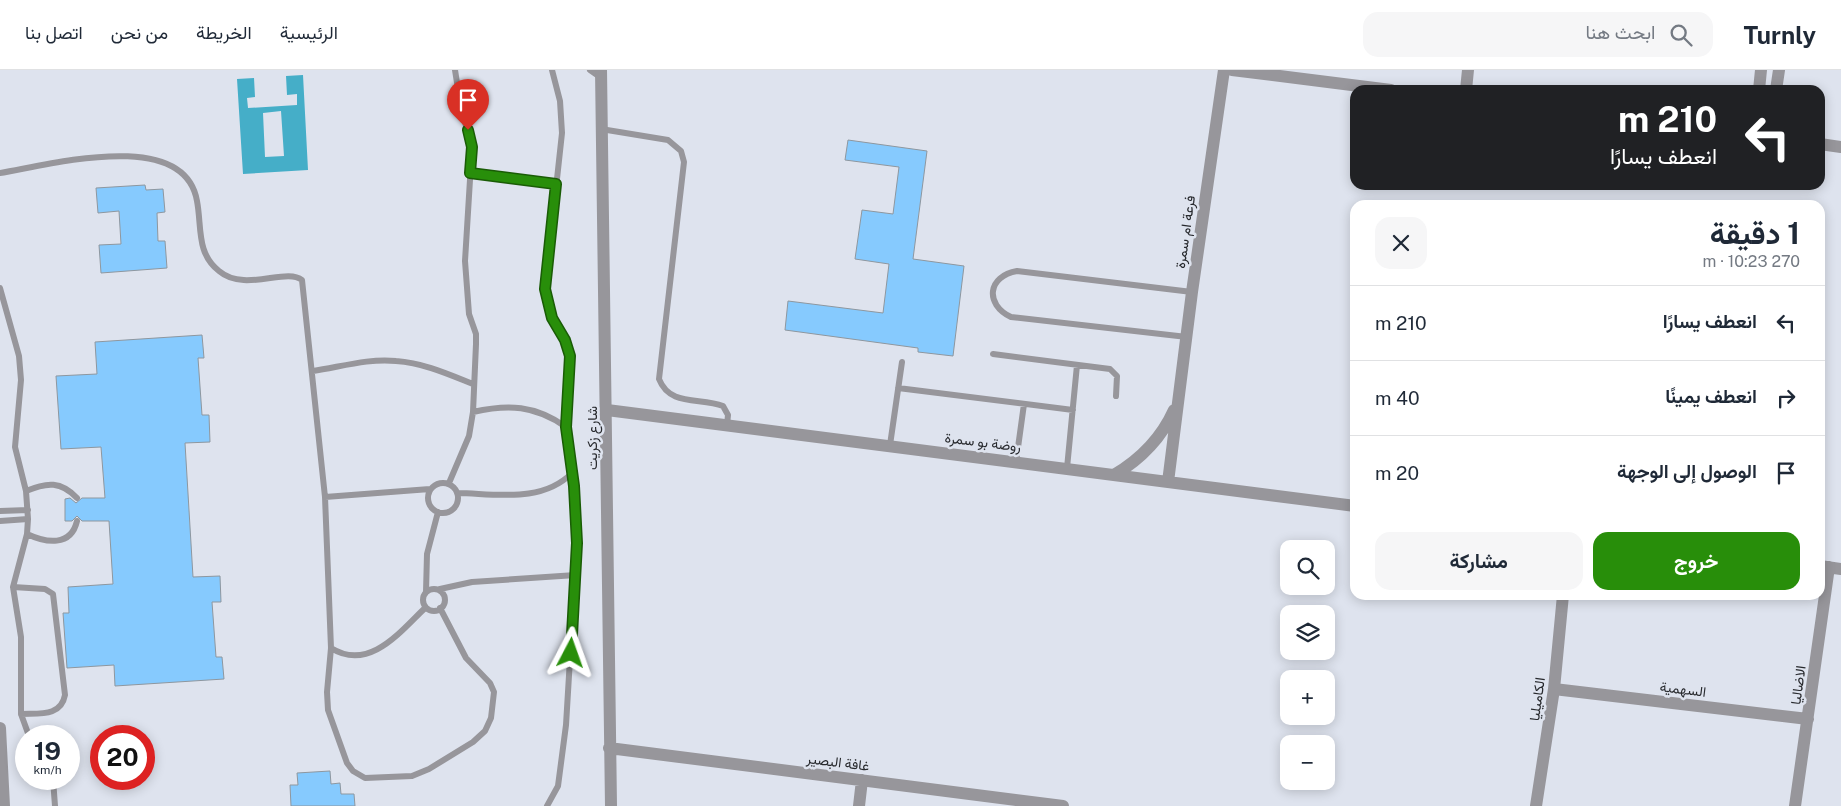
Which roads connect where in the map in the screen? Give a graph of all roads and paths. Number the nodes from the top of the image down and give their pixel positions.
1 (455, 70) edge
2 (552, 70) edge
3 (590, 70) edge
4 (1224, 70) edge
5 (1232, 70) edge
6 (1468, 70) edge
7 (1761, 70) edge
8 (1779, 70) edge
9 (601, 74) edge
10 (1351, 85) edge
11 (1466, 85) edge
12 (1760, 85) edge
13 (1777, 85) edge
14 (601, 129) junction
15 (1825, 145) edge
16 (1841, 147) edge
17 (0, 172) edge
18 (470, 173) junction
19 (556, 184) junction
20 (0, 288) edge
21 (1192, 292) junction
22 (1187, 337) junction
23 (993, 354) dead end
24 (902, 362) dead end
25 (1077, 365) junction
26 (313, 371) junction
27 (474, 384) junction
28 (898, 388) junction
29 (1116, 396) dead end
30 (1180, 398) junction
31 (1024, 404) junction
32 (607, 410) junction
33 (1073, 410) junction
34 (473, 412) junction
35 (727, 425) junction
36 (566, 427) junction
37 (890, 445) junction
38 (1016, 462) junction
39 (1067, 468) junction
40 (572, 473) junction
41 (1114, 475) junction
42 (1168, 482) junction
43 (449, 483) junction
44 (430, 489) junction
45 (26, 491) junction
46 (458, 493) junction
47 (324, 497) junction
48 (77, 498) dead end
49 (1350, 505) edge
50 (28, 510) junction
51 (0, 512) edge
52 (438, 512) junction
53 (28, 518) junction
54 (0, 521) edge
55 (77, 521) dead end
56 (26, 534) junction
57 (1830, 568) edge
58 (576, 575) junction
59 (13, 587) junction
60 (440, 589) junction
61 (426, 592) junction
62 (1563, 600) edge
63 (426, 608) junction
64 (440, 608) junction
65 (331, 648) junction
66 (1554, 689) junction
67 (21, 714) junction
68 (1808, 719) junction
69 (25, 725) edge
70 (0, 728) edge
71 (609, 748) junction
72 (862, 780) junction
73 (53, 790) edge
74 (4, 806) edge
75 (55, 806) edge
76 (547, 806) edge
77 (611, 806) edge
78 (859, 806) edge
79 (1063, 806) edge
80 (1536, 806) edge
81 (1795, 806) edge

1 - 18 lane
2 - 19 lane
3 - 9 lane
4 - 21 street, فرعة ام سمرة
5 - 10 street
6 - 11 street
7 - 12 street
8 - 13 street
9 - 14 street, شارع زكريت
14 - 32 street, شارع زكريت
14 - 35 lane
15 - 16 street
17 - 26 lane
18 - 19 lane
18 - 27 lane
19 - 36 lane
20 - 45 lane
21 - 22 street, فرعة ام سمرة
21 - 22 lane
22 - 30 street, فرعة ام سمرة
23 - 25 lane
24 - 28 lane
25 - 29 lane
25 - 33 lane
26 - 27 lane
26 - 47 lane
27 - 34 lane
28 - 31 lane
28 - 37 lane
30 - 41 street, فرعة ام سمرة
30 - 42 street, فرعة ام سمرة
31 - 33 lane
31 - 38 lane
32 - 35 street, روضة بو سمرة
32 - 71 street, شارع زكريت
33 - 39 lane
34 - 36 lane
34 - 43 lane
35 - 37 street, روضة بو سمرة
36 - 40 lane
37 - 38 street, روضة بو سمرة
38 - 39 street, روضة بو سمرة
39 - 41 street, روضة بو سمرة
40 - 46 lane
40 - 58 lane
41 - 42 street, روضة بو سمرة
42 - 49 street, روضة بو سمرة
43 - 44 lane
43 - 46 lane
44 - 47 lane
44 - 52 lane
45 - 48 lane
45 - 50 lane
46 - 52 lane
47 - 65 lane
50 - 51 lane
50 - 53 lane
52 - 61 lane
53 - 54 lane
53 - 56 lane
55 - 56 lane
56 - 59 lane
57 - 68 street, الاضاليا
58 - 60 lane
58 - 76 lane
59 - 67 lane
59 - 67 lane
60 - 61 lane
60 - 64 lane
61 - 63 lane
62 - 66 street, الكاميليا
63 - 64 lane
63 - 65 lane
64 - 65 lane
66 - 68 street, السهمية
66 - 80 street, الكاميليا
67 - 69 lane
68 - 81 street, الاضاليا
70 - 74 street
71 - 72 street, غافة البصير
71 - 77 street, شارع زكريت
72 - 78 street
72 - 79 street, غافة البصير
73 - 75 lane

